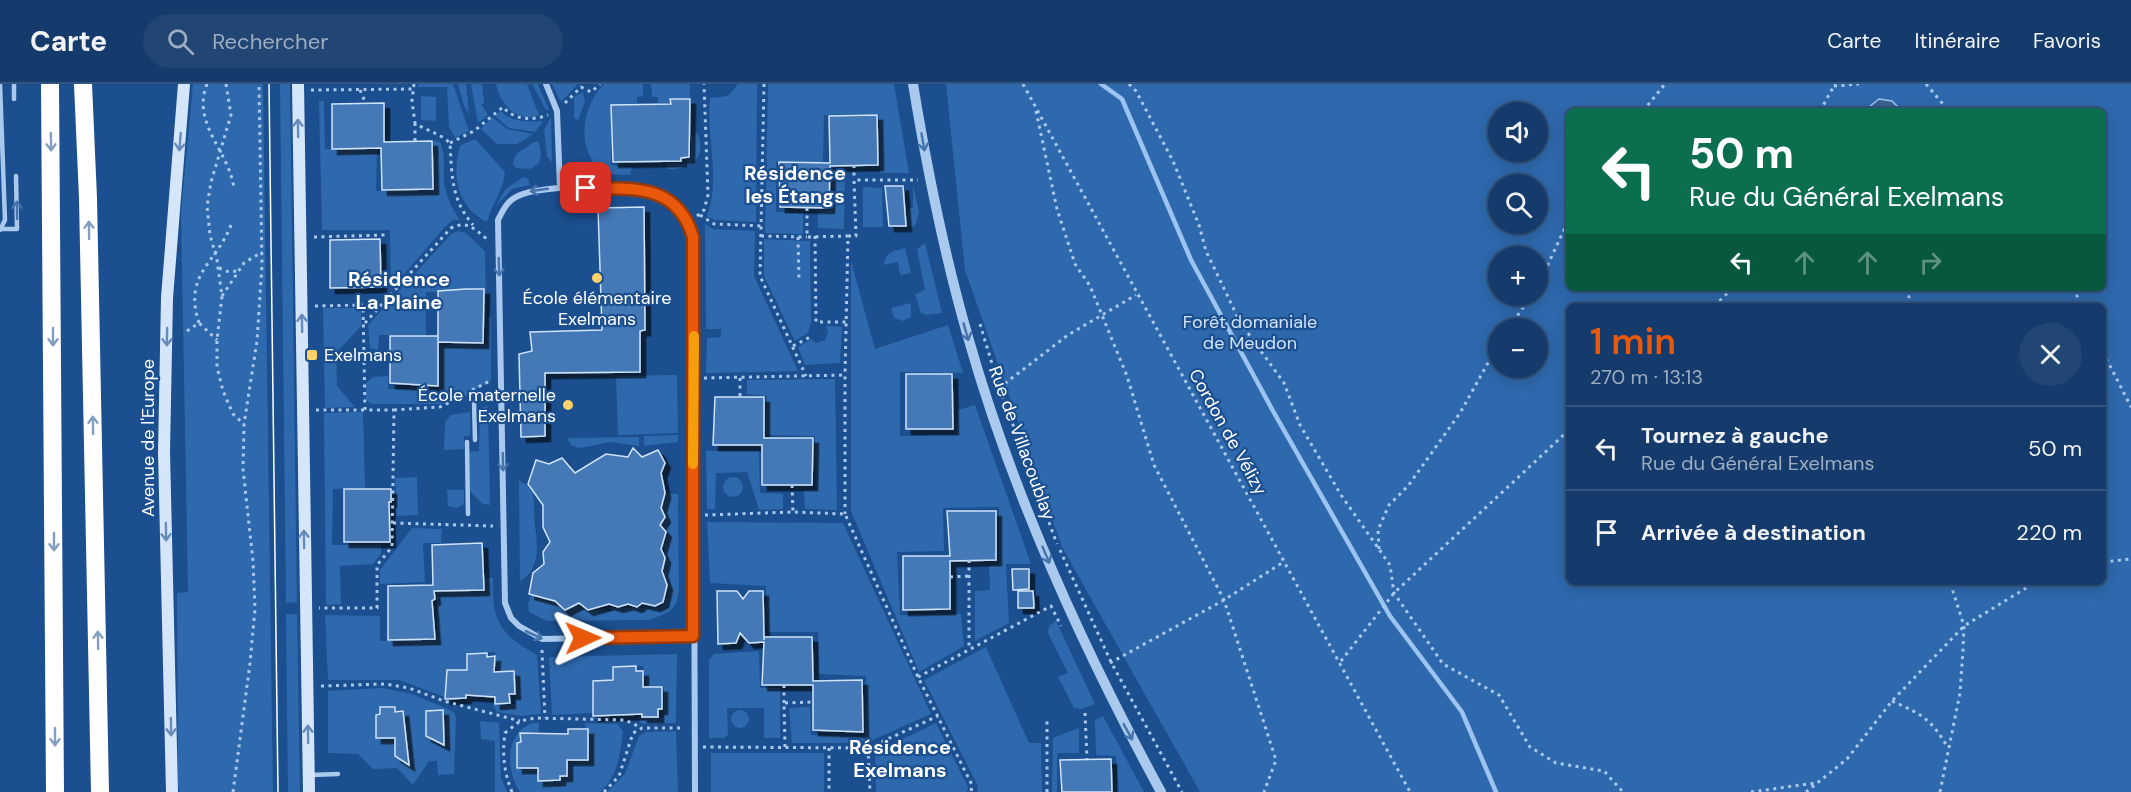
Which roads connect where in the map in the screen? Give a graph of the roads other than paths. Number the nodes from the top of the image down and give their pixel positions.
1 (0, 84) edge
2 (14, 84) edge
3 (50, 84) edge
4 (83, 84) edge
5 (184, 84) edge
6 (546, 84) edge
7 (913, 84) edge
8 (298, 87) edge
9 (14, 99) dead end
10 (16, 176) dead end
11 (560, 188) junction
12 (1, 230) edge
13 (474, 401) dead end
14 (475, 440) dead end
15 (466, 442) dead end
16 (468, 514) dead end
17 (693, 636) junction
18 (338, 774) dead end
19 (308, 776) junction
20 (55, 792) edge
21 (100, 792) edge
22 (172, 792) edge
23 (309, 792) edge
24 (695, 792) edge
25 (1161, 792) edge

1 - 12 lane
2 - 9 lane
3 -> 20 highway
21 -> 4 highway
5 -> 22 main road, Avenue de l'Europe
6 - 11 street
7 -> 25 street, Rue de Villacoublay
19 -> 8 main road
12 -> 10 lane
11 - 17 street
11 -> 17 street
13 - 14 lane
15 - 16 lane
17 - 24 street
18 - 19 lane
19 - 23 main road

